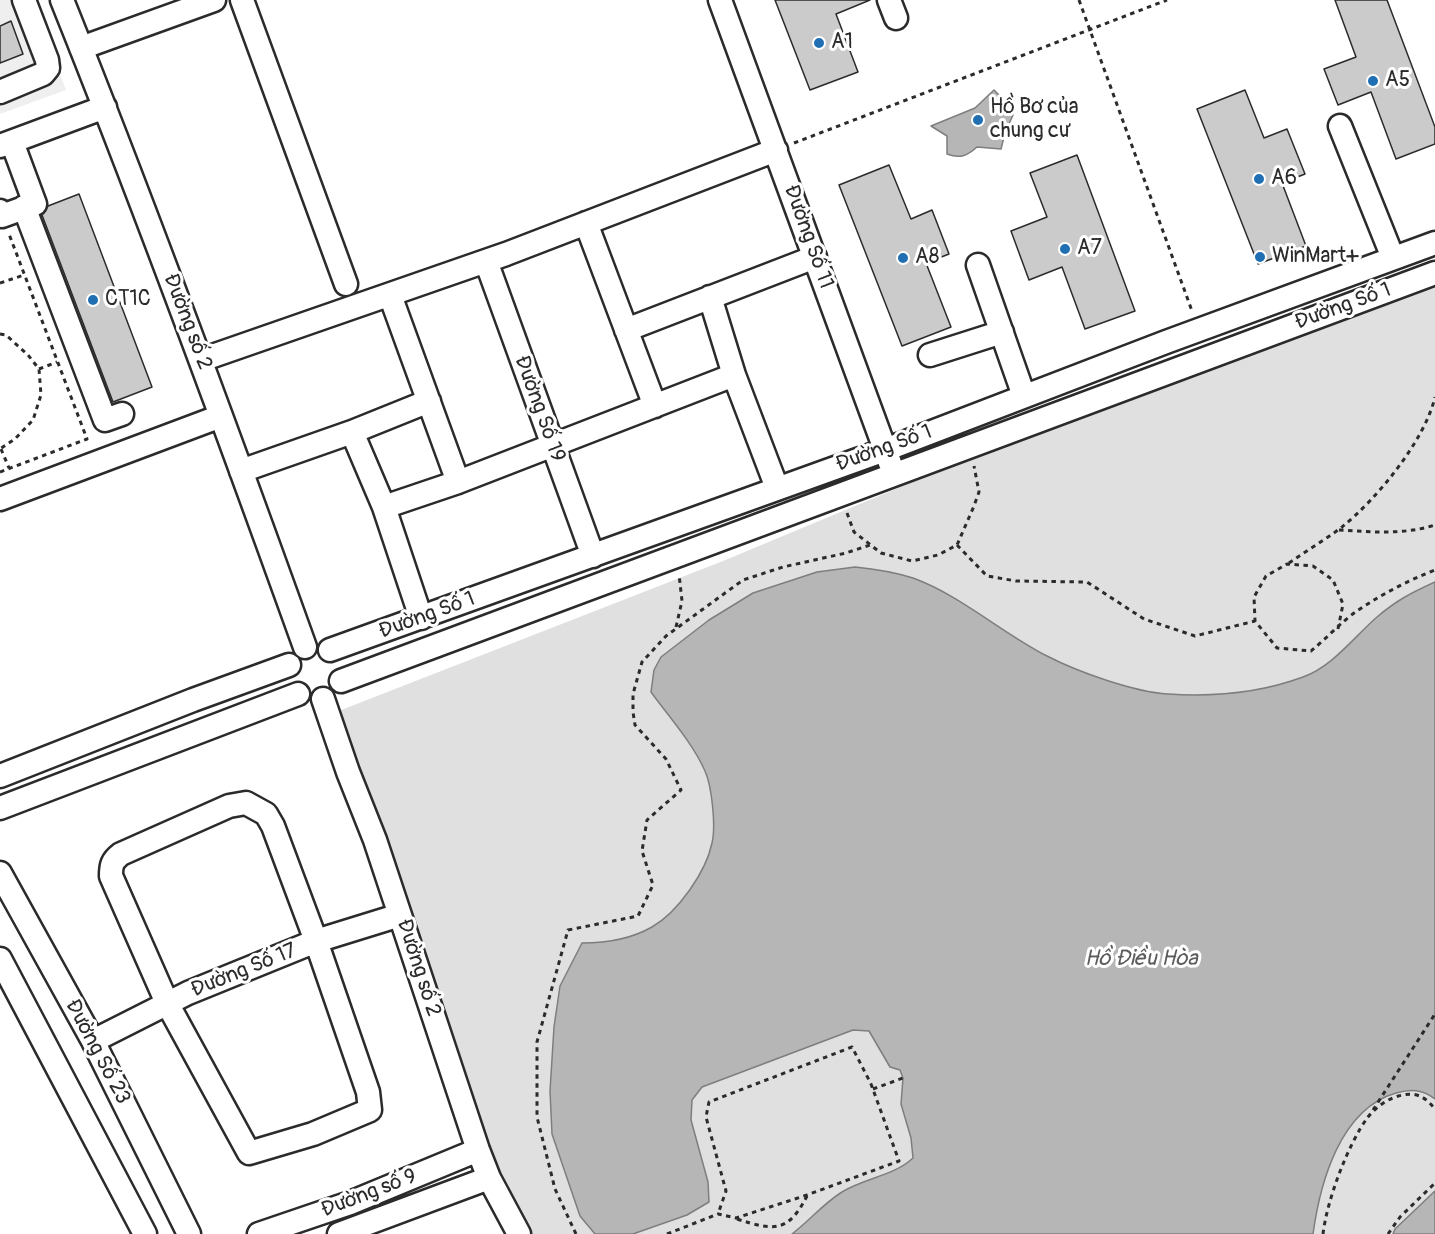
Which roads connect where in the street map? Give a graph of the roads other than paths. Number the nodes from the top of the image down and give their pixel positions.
1 (24, 0) edge
2 (62, 0) edge
3 (214, 0) edge
4 (242, 0) edge
5 (720, 0) edge
6 (81, 48) junction
7 (0, 92) edge
8 (105, 107) junction
9 (1340, 126) dead end
10 (6, 144) edge
11 (776, 150) junction
12 (24, 207) junction
13 (1, 214) edge
14 (586, 223) junction
15 (1435, 243) edge
16 (815, 257) junction
17 (1393, 258) junction
18 (486, 261) junction
19 (978, 265) dead end
20 (1435, 273) edge
21 (346, 284) dead end
22 (390, 295) junction
23 (710, 297) junction
24 (626, 330) junction
25 (1002, 332) junction
26 (930, 355) dead end
27 (201, 360) junction
28 (734, 375) junction
29 (1024, 396) junction
30 (429, 401) junction
31 (655, 406) junction
32 (221, 416) junction
33 (352, 432) junction
34 (553, 446) junction
35 (135, 448) junction
36 (885, 450) junction
37 (241, 471) junction
38 (895, 474) junction
39 (458, 482) junction
40 (777, 488) junction
41 (0, 499) edge
42 (384, 507) junction
43 (593, 556) junction
44 (421, 618) junction
45 (305, 647) junction
46 (330, 650) junction
47 (289, 665) junction
48 (341, 681) junction
49 (298, 694) junction
50 (323, 699) junction
51 (0, 776) edge
52 (0, 807) edge
53 (0, 873) edge
54 (400, 915) junction
55 (316, 941) junction
56 (0, 959) edge
57 (167, 1003) junction
58 (93, 1041) junction
59 (478, 1150) junction
60 (489, 1178) junction
61 (372, 1228) edge
62 (145, 1234) edge
63 (189, 1234) edge
64 (259, 1234) edge
65 (339, 1234) edge
66 (519, 1234) edge

1 - 7 street
2 - 6 street, Đường số 2
3 - 6 street
4 - 21 street
5 - 11 street, Đường Số 11
6 - 8 street, Đường số 2
8 - 10 street
8 - 27 street, Đường số 2
9 - 17 street
10 - 12 street
11 - 14 street
11 - 16 street, Đường Số 11
12 - 13 street
12 - 35 street
14 - 18 street
14 - 24 street
15 - 17 street, Đường Số 1
16 - 23 street
16 - 36 street, Đường Số 11
17 - 29 street, Đường Số 1
18 - 22 street
18 - 34 street, Đường Số 19
19 - 25 street
20 - 38 street, Đường Số 1
22 - 27 street
22 - 30 street
23 - 24 street
23 - 28 street
24 - 31 street
25 - 26 street
25 - 29 street
27 - 32 street, Đường số 2
28 - 31 street
28 - 40 street
29 - 36 street, Đường Số 1
30 - 33 street
30 - 39 street
31 - 34 street
32 - 35 street
32 - 37 street, Đường số 2
33 - 37 street
33 - 42 street
34 - 39 street
34 - 43 street, Đường Số 19
35 - 41 street
36 - 38 street, Đường Số 11
36 - 40 street, Đường Số 1
37 - 45 street, Đường số 2
38 - 48 street, Đường Số 1
39 - 42 street
40 - 43 street, Đường Số 1
42 - 44 street
43 - 44 street, Đường Số 1
44 - 46 street, Đường Số 1
45 - 46 street
45 - 47 street
46 - 48 street
47 - 49 street
47 - 51 street
48 - 50 street
49 - 50 street
49 - 52 street
50 - 54 street, Đường số 2
53 - 58 street, Đường Số 23
54 - 55 street, Đường Số 17
54 - 59 street, Đường số 2
55 - 57 street, Đường Số 17
55 - 57 street
55 - 57 street
56 - 62 street, Đường Số 23
57 - 58 street, Đường Số 17
58 - 63 street, Đường Số 23
59 - 60 street, Đường số 2
59 - 64 street, Đường số 9
60 - 61 street, Đường số 9
60 - 66 street, Đường số 2
61 - 65 street, Đường số 9

